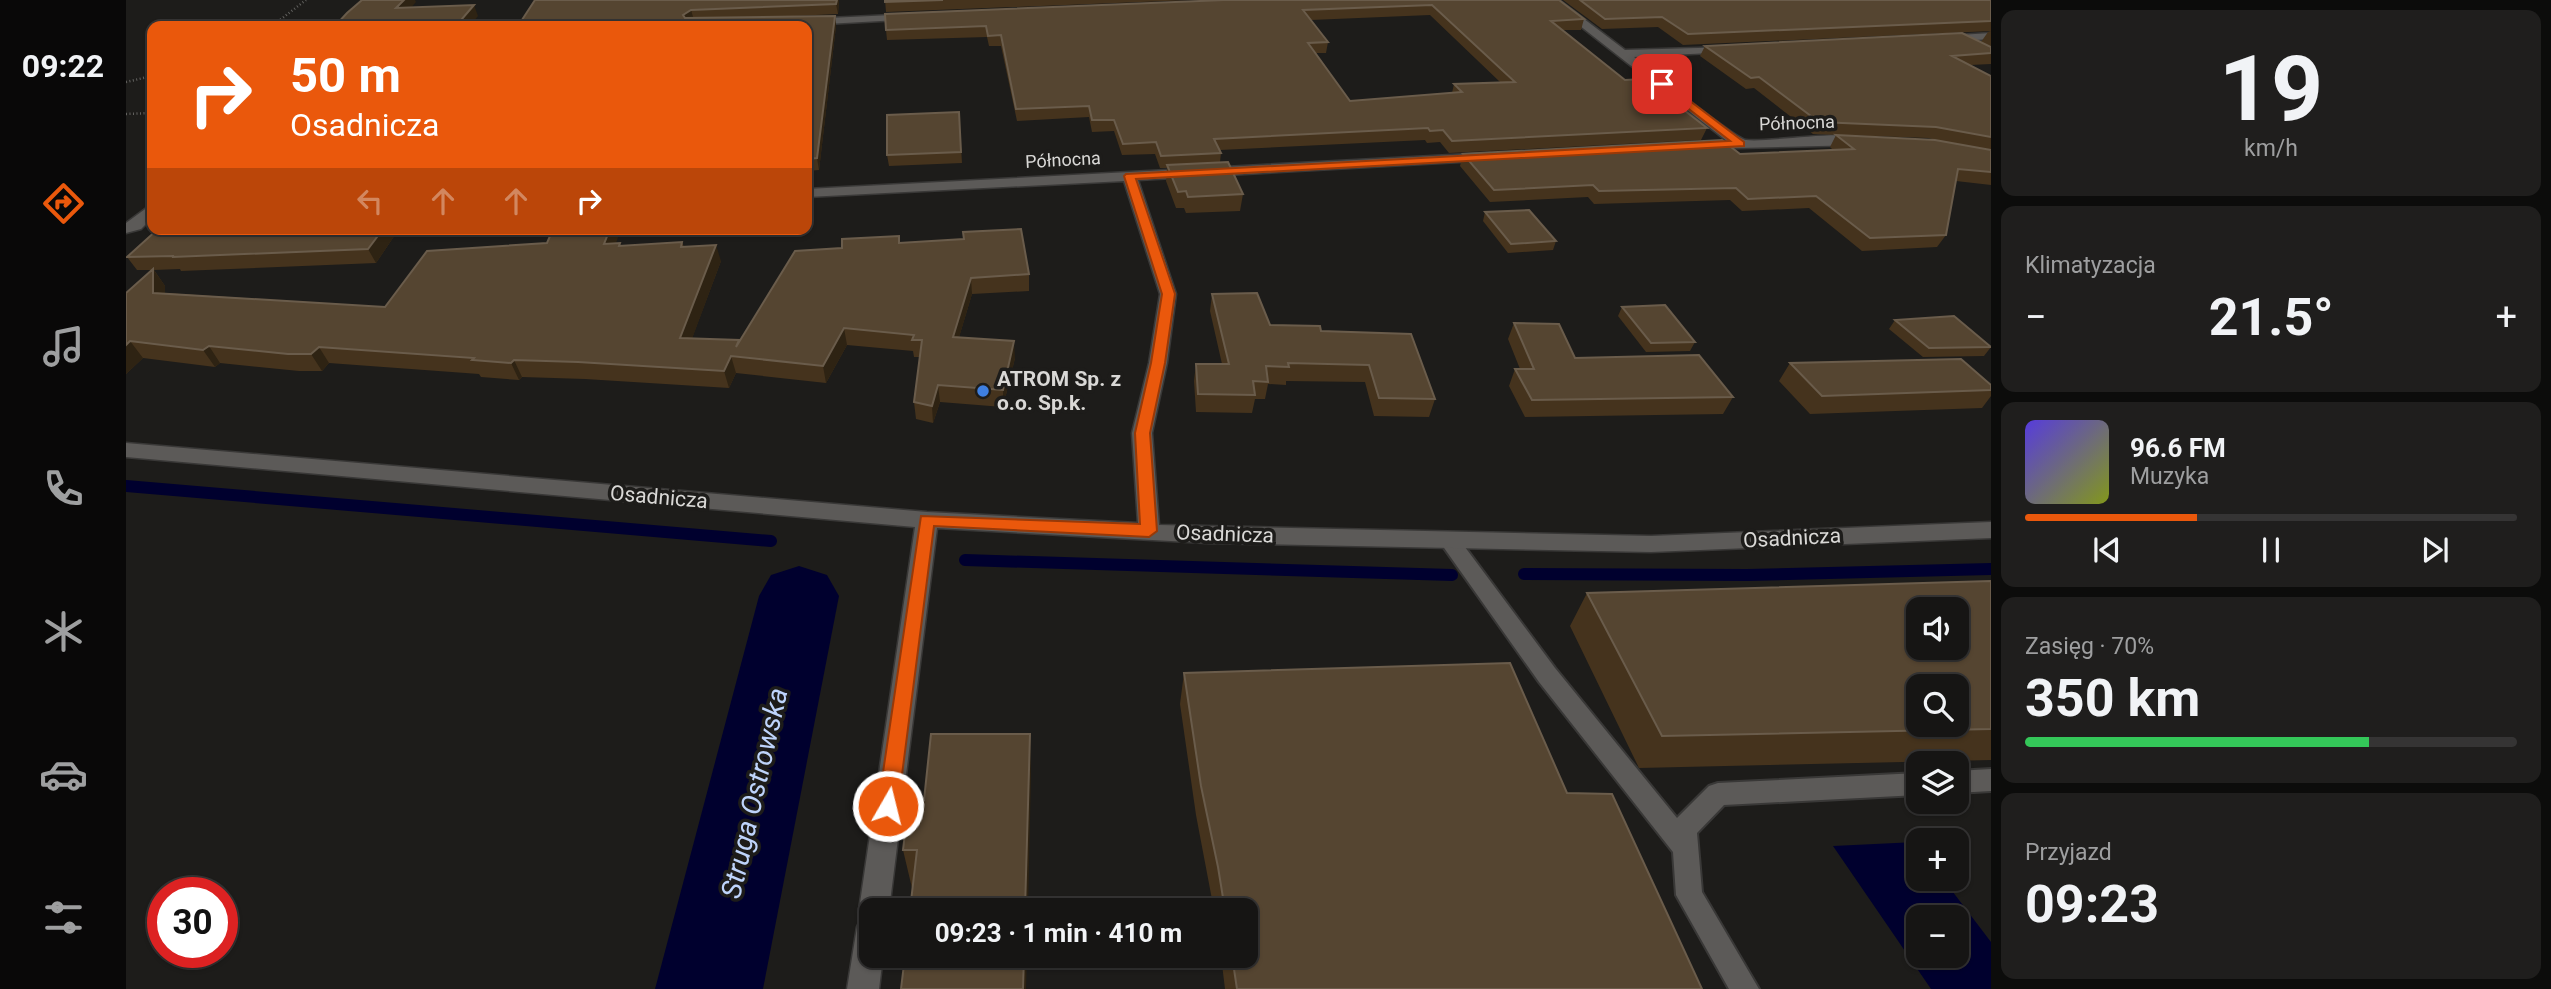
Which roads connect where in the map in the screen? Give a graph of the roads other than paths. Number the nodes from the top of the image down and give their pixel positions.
1 (1552, 0) edge
2 (931, 17) edge
3 (812, 21) edge
4 (1991, 36) edge
5 (1958, 38) junction
6 (1930, 40) edge
7 (1748, 48) edge
8 (1980, 49) edge
9 (1623, 54) junction
10 (1877, 142) edge
11 (1740, 144) junction
12 (1685, 147) edge
13 (1504, 156) edge
14 (1130, 176) junction
15 (812, 192) edge
16 (126, 450) edge
17 (927, 520) junction
18 (1991, 530) edge
19 (1149, 531) junction
20 (1449, 540) junction
21 (1991, 780) edge
22 (1969, 781) edge
23 (1906, 784) edge
24 (1686, 849) junction
25 (876, 898) edge
26 (866, 968) edge
27 (863, 989) edge
28 (1745, 989) edge

1 - 9 street
2 - 3 street
4 - 5 street
5 - 6 street
5 - 8 street
7 - 9 street
9 - 11 street
10 - 11 street, Północna
11 - 12 street, Północna
13 - 14 street, Północna
14 - 15 street, Północna
14 - 19 street
16 - 17 street, Osadnicza
17 - 19 street, Osadnicza
17 - 25 street
18 - 20 street, Osadnicza
19 - 20 street, Osadnicza
20 - 24 lane
21 - 22 lane
23 - 24 lane
24 - 28 lane
26 - 27 street

